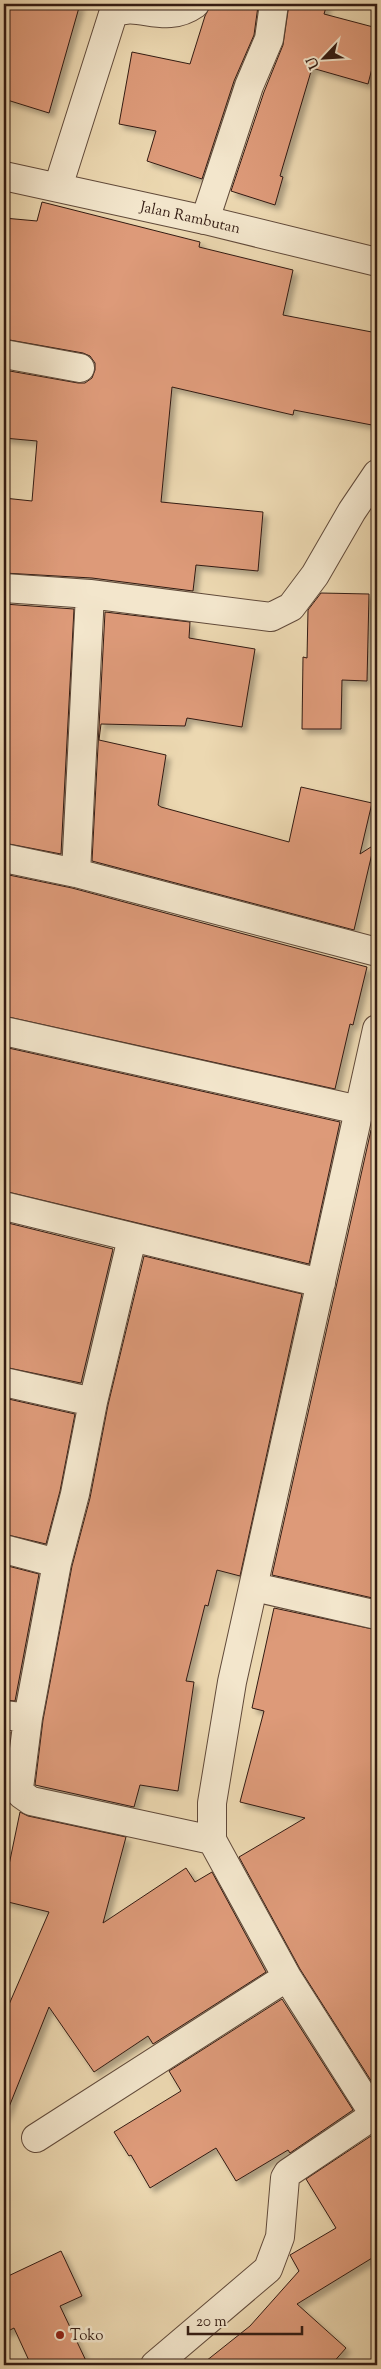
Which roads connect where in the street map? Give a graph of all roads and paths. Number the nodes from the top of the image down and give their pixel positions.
1 (195, 4) edge
2 (274, 4) edge
3 (4, 176) edge
4 (58, 187) junction
5 (205, 220) junction
6 (377, 262) edge
7 (4, 354) edge
8 (80, 368) dead end
9 (377, 474) edge
10 (4, 588) edge
11 (90, 594) junction
12 (4, 858) edge
13 (76, 873) junction
14 (377, 952) edge
15 (377, 1029) edge
16 (4, 1031) edge
17 (359, 1110) junction
18 (4, 1206) edge
19 (132, 1238) junction
20 (320, 1283) junction
21 (4, 1382) edge
22 (93, 1402) junction
23 (4, 1549) edge
24 (57, 1563) junction
25 (254, 1587) junction
26 (377, 1614) edge
27 (16, 1717) edge
28 (212, 1840) junction
29 (287, 1977) junction
30 (376, 2117) edge
31 (36, 2138) dead end
32 (155, 2365) edge

1 - 4 street
2 - 5 street
3 - 4 street, Jalan Rambutan
4 - 5 street, Jalan Rambutan
5 - 6 street, Jalan Rambutan
7 - 8 street
9 - 11 street
10 - 11 street
11 - 13 street
12 - 13 street
13 - 14 street
15 - 17 street
16 - 17 street
17 - 20 street
18 - 19 street
19 - 20 street
19 - 22 street
20 - 25 street
21 - 22 street
22 - 24 street
23 - 24 street
24 - 27 street
25 - 26 street
25 - 28 street
27 - 28 street
28 - 29 street
29 - 30 street
29 - 31 street
30 - 32 street

